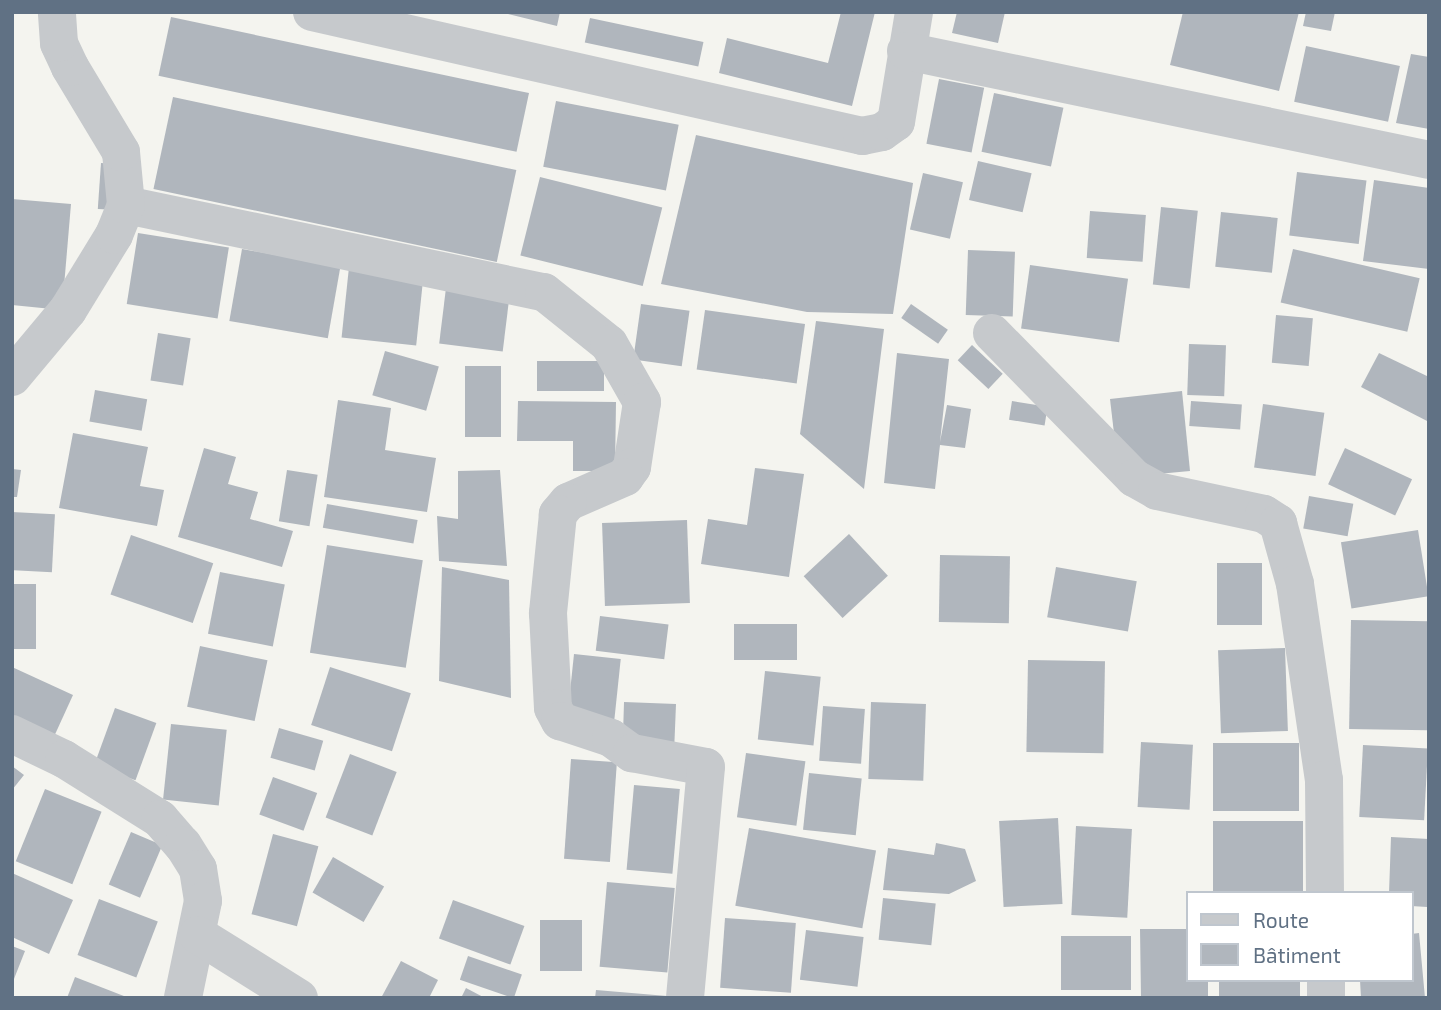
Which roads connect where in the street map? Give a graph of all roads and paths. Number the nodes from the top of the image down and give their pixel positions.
1 (57, 12) edge
2 (312, 12) edge
3 (914, 12) edge
4 (906, 51) junction
5 (1429, 160) edge
6 (126, 205) junction
7 (992, 333) dead end
8 (12, 377) edge
9 (12, 734) edge
10 (1325, 891) edge
11 (198, 935) junction
12 (183, 998) edge
13 (299, 998) edge
14 (685, 998) edge

1 - 6 street
2 - 4 street
3 - 4 street
4 - 5 street
6 - 8 street
6 - 14 street
7 - 10 street
9 - 11 street
11 - 12 street
11 - 13 street

